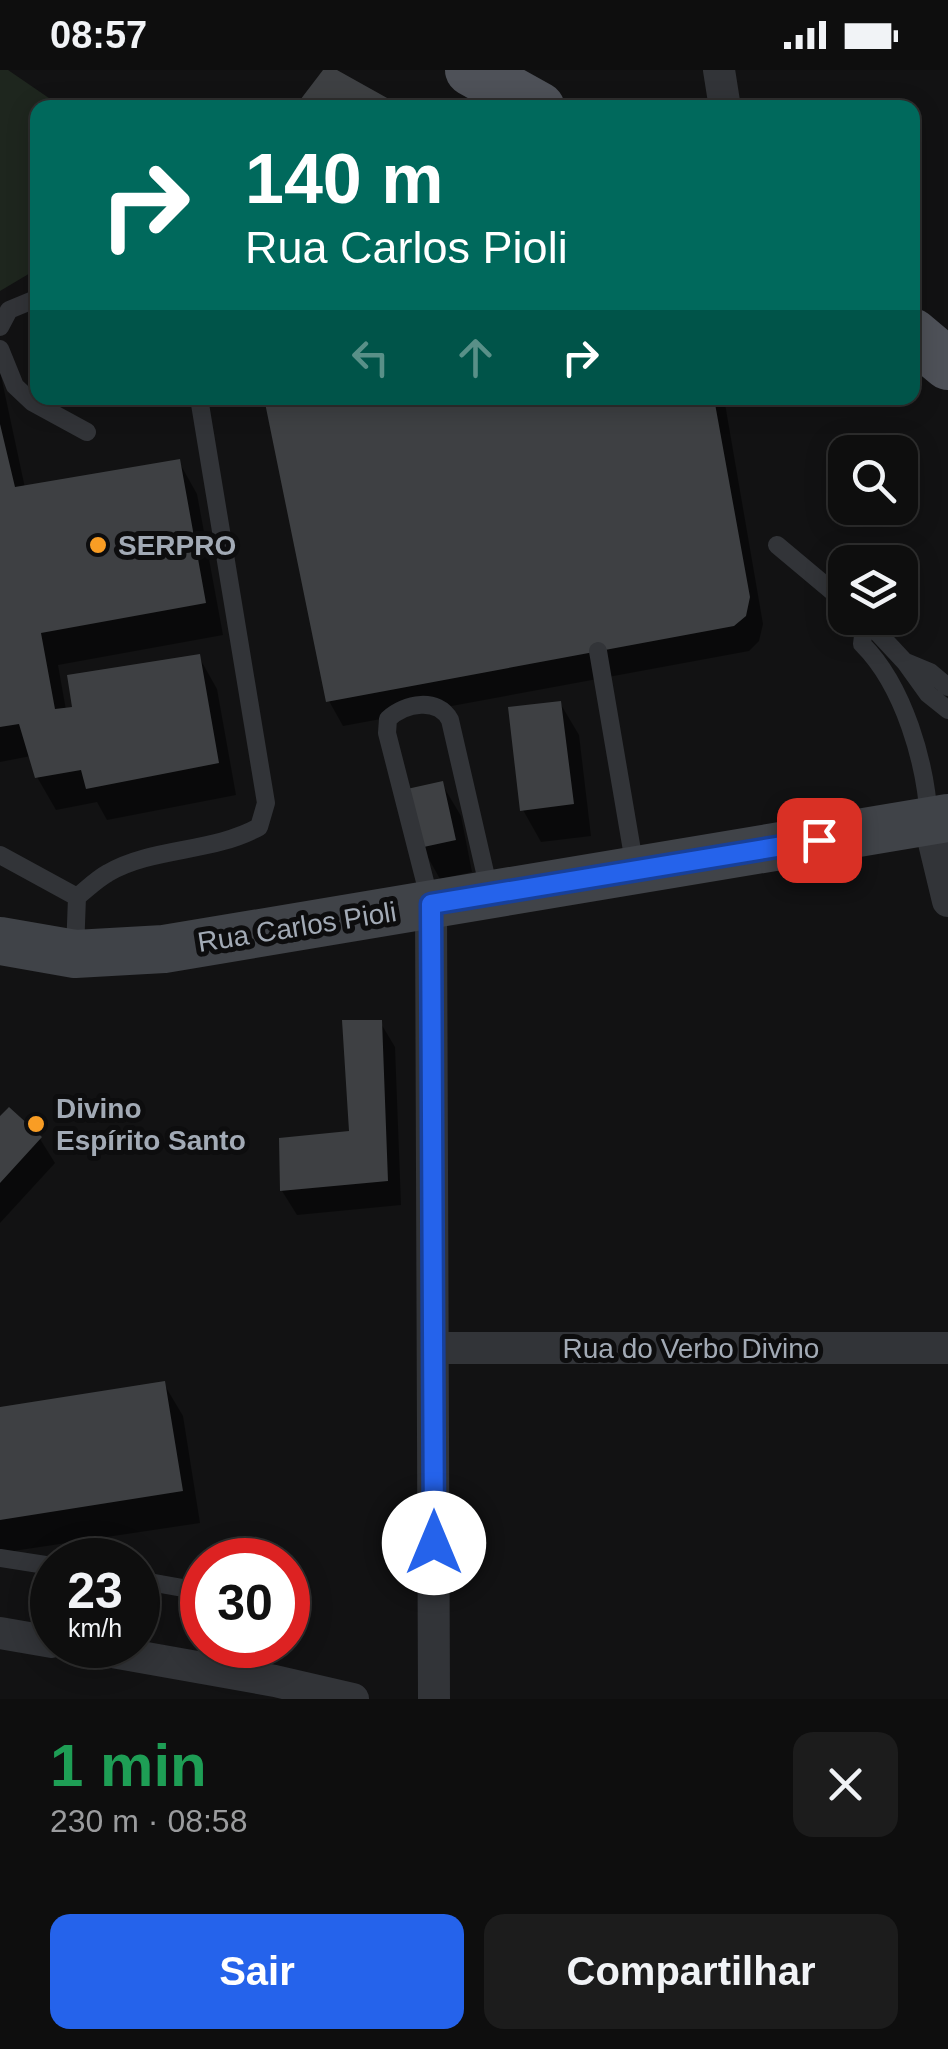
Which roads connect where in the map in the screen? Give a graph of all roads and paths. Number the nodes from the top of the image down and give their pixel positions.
1 (472, 70) edge
2 (719, 70) edge
3 (524, 100) edge
4 (724, 100) edge
5 (30, 301) edge
6 (0, 326) edge
7 (920, 341) edge
8 (0, 349) edge
9 (948, 364) edge
10 (30, 400) edge
11 (38, 405) edge
12 (200, 405) edge
13 (87, 432) dead end
14 (776, 545) dead end
15 (828, 588) edge
16 (863, 635) edge
17 (880, 635) edge
18 (598, 652) dead end
19 (905, 662) junction
20 (948, 686) edge
21 (948, 710) edge
22 (938, 820) edge
23 (0, 855) edge
24 (635, 870) junction
25 (490, 895) junction
26 (77, 897) junction
27 (948, 901) edge
28 (431, 904) junction
29 (0, 940) edge
30 (75, 954) junction
31 (433, 1348) junction
32 (948, 1348) edge
33 (0, 1558) edge
34 (30, 1563) edge
35 (0, 1634) edge
36 (30, 1639) edge
37 (160, 1657) edge
38 (353, 1699) edge
39 (434, 1699) edge

1 - 3 main road
2 - 4 street
5 - 6 lane
7 - 9 main road
8 - 10 lane
11 - 13 lane
12 - 26 lane
14 - 15 lane
16 - 22 lane
17 - 19 lane
18 - 24 lane
19 - 20 lane
19 - 21 lane
22 - 24 main road, Rua Carlos Pioli
22 - 27 street
23 - 26 lane
24 - 25 main road, Rua Carlos Pioli
25 - 28 main road, Rua Carlos Pioli
25 - 28 lane
26 - 30 lane
28 - 30 main road, Rua Carlos Pioli
28 - 31 street
29 - 30 main road, Rua Carlos Pioli
31 - 32 street, Rua do Verbo Divino
31 - 39 street
33 - 34 lane
35 - 36 street
37 - 38 street

